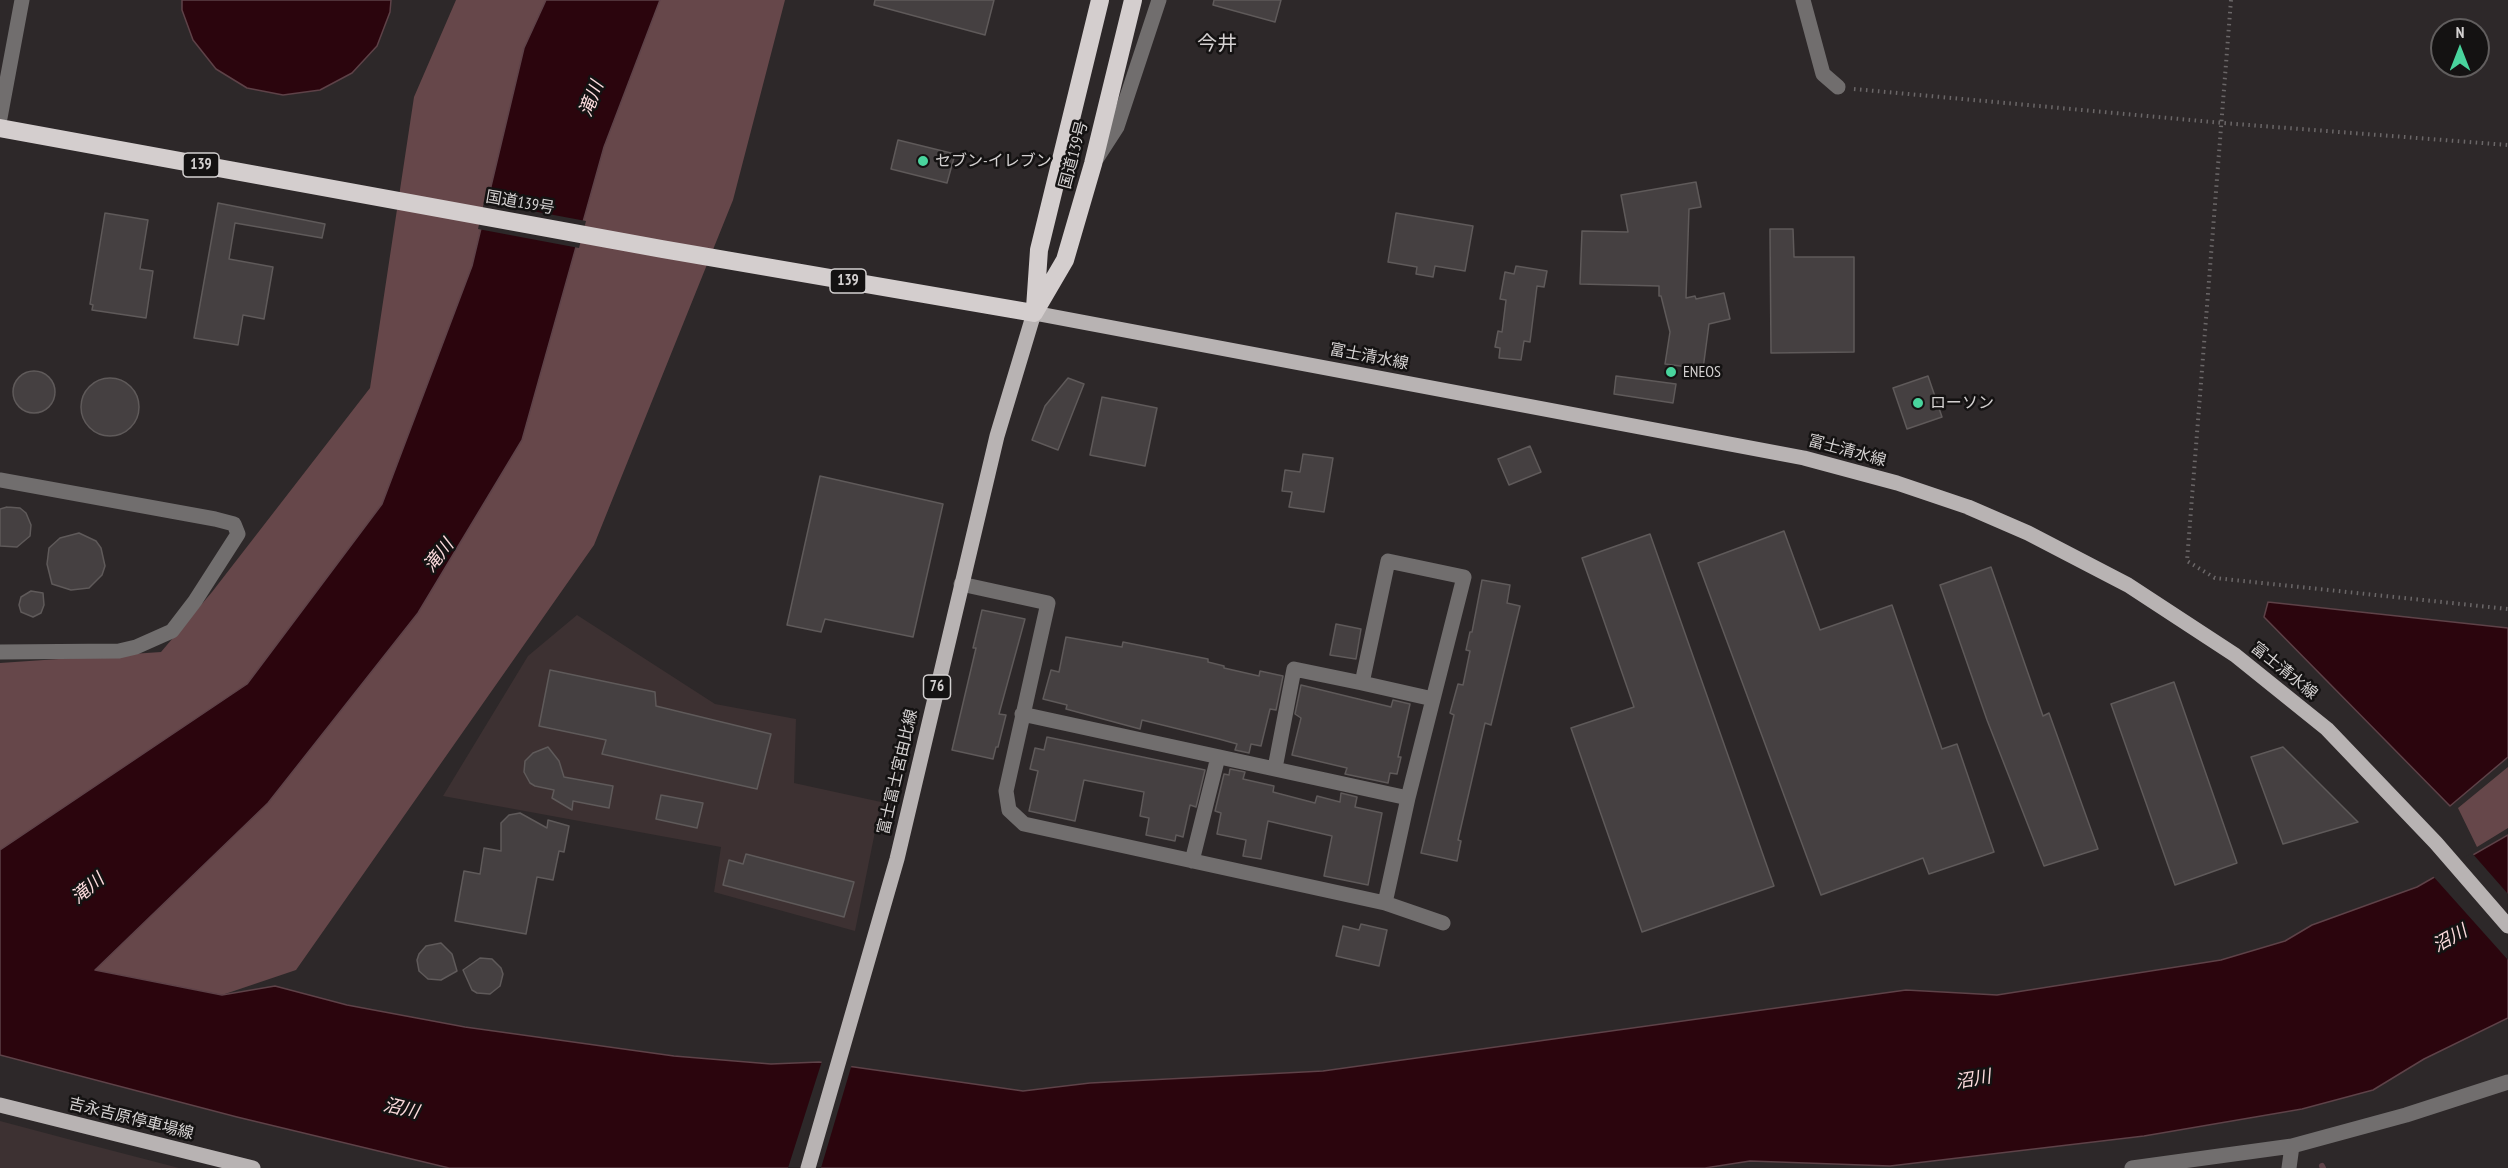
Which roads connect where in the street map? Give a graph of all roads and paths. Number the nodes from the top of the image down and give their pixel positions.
1 (22, 0) edge
2 (1100, 0) edge
3 (1133, 0) edge
4 (1159, 0) edge
5 (1803, 0) edge
6 (2231, 0) edge
7 (1838, 87) joint
8 (0, 118) edge
9 (2223, 123) junction
10 (0, 128) edge
11 (2508, 145) edge
12 (1093, 164) junction
13 (1034, 313) junction
14 (0, 480) edge
15 (961, 584) junction
16 (2508, 609) edge
17 (0, 652) edge
18 (1362, 683) junction
19 (1433, 699) junction
20 (1022, 714) junction
21 (1218, 757) junction
22 (1275, 768) junction
23 (1408, 798) junction
24 (1192, 861) junction
25 (1385, 903) junction
26 (1443, 923) dead end
27 (2508, 926) edge
28 (2508, 1082) edge
29 (0, 1105) edge
30 (2292, 1146) junction
31 (253, 1168) edge
32 (808, 1168) edge
33 (2132, 1168) edge
34 (2289, 1168) edge

1 - 8 street
2 - 13 highway, 国道139号
3 - 12 highway, 国道139号
4 - 12 street
5 - 7 street
6 - 9 path
7 - 9 path
9 - 11 path
9 - 16 path
10 - 13 highway, 国道139号 / 139
12 - 13 highway, 国道139号
13 - 15 main road, 富士富士宮由比線 / 76
13 - 27 main road, 富士清水線
14 - 17 street
15 - 20 street
15 - 32 main road, 富士富士宮由比線 / 76
18 - 19 street
18 - 19 street
18 - 22 street
19 - 23 street
20 - 21 street
20 - 24 street
21 - 22 street
21 - 24 street
22 - 23 street
23 - 25 street
24 - 25 street
25 - 26 street
28 - 30 street
29 - 31 main road, 吉永吉原停車場線
30 - 33 street
30 - 34 street

